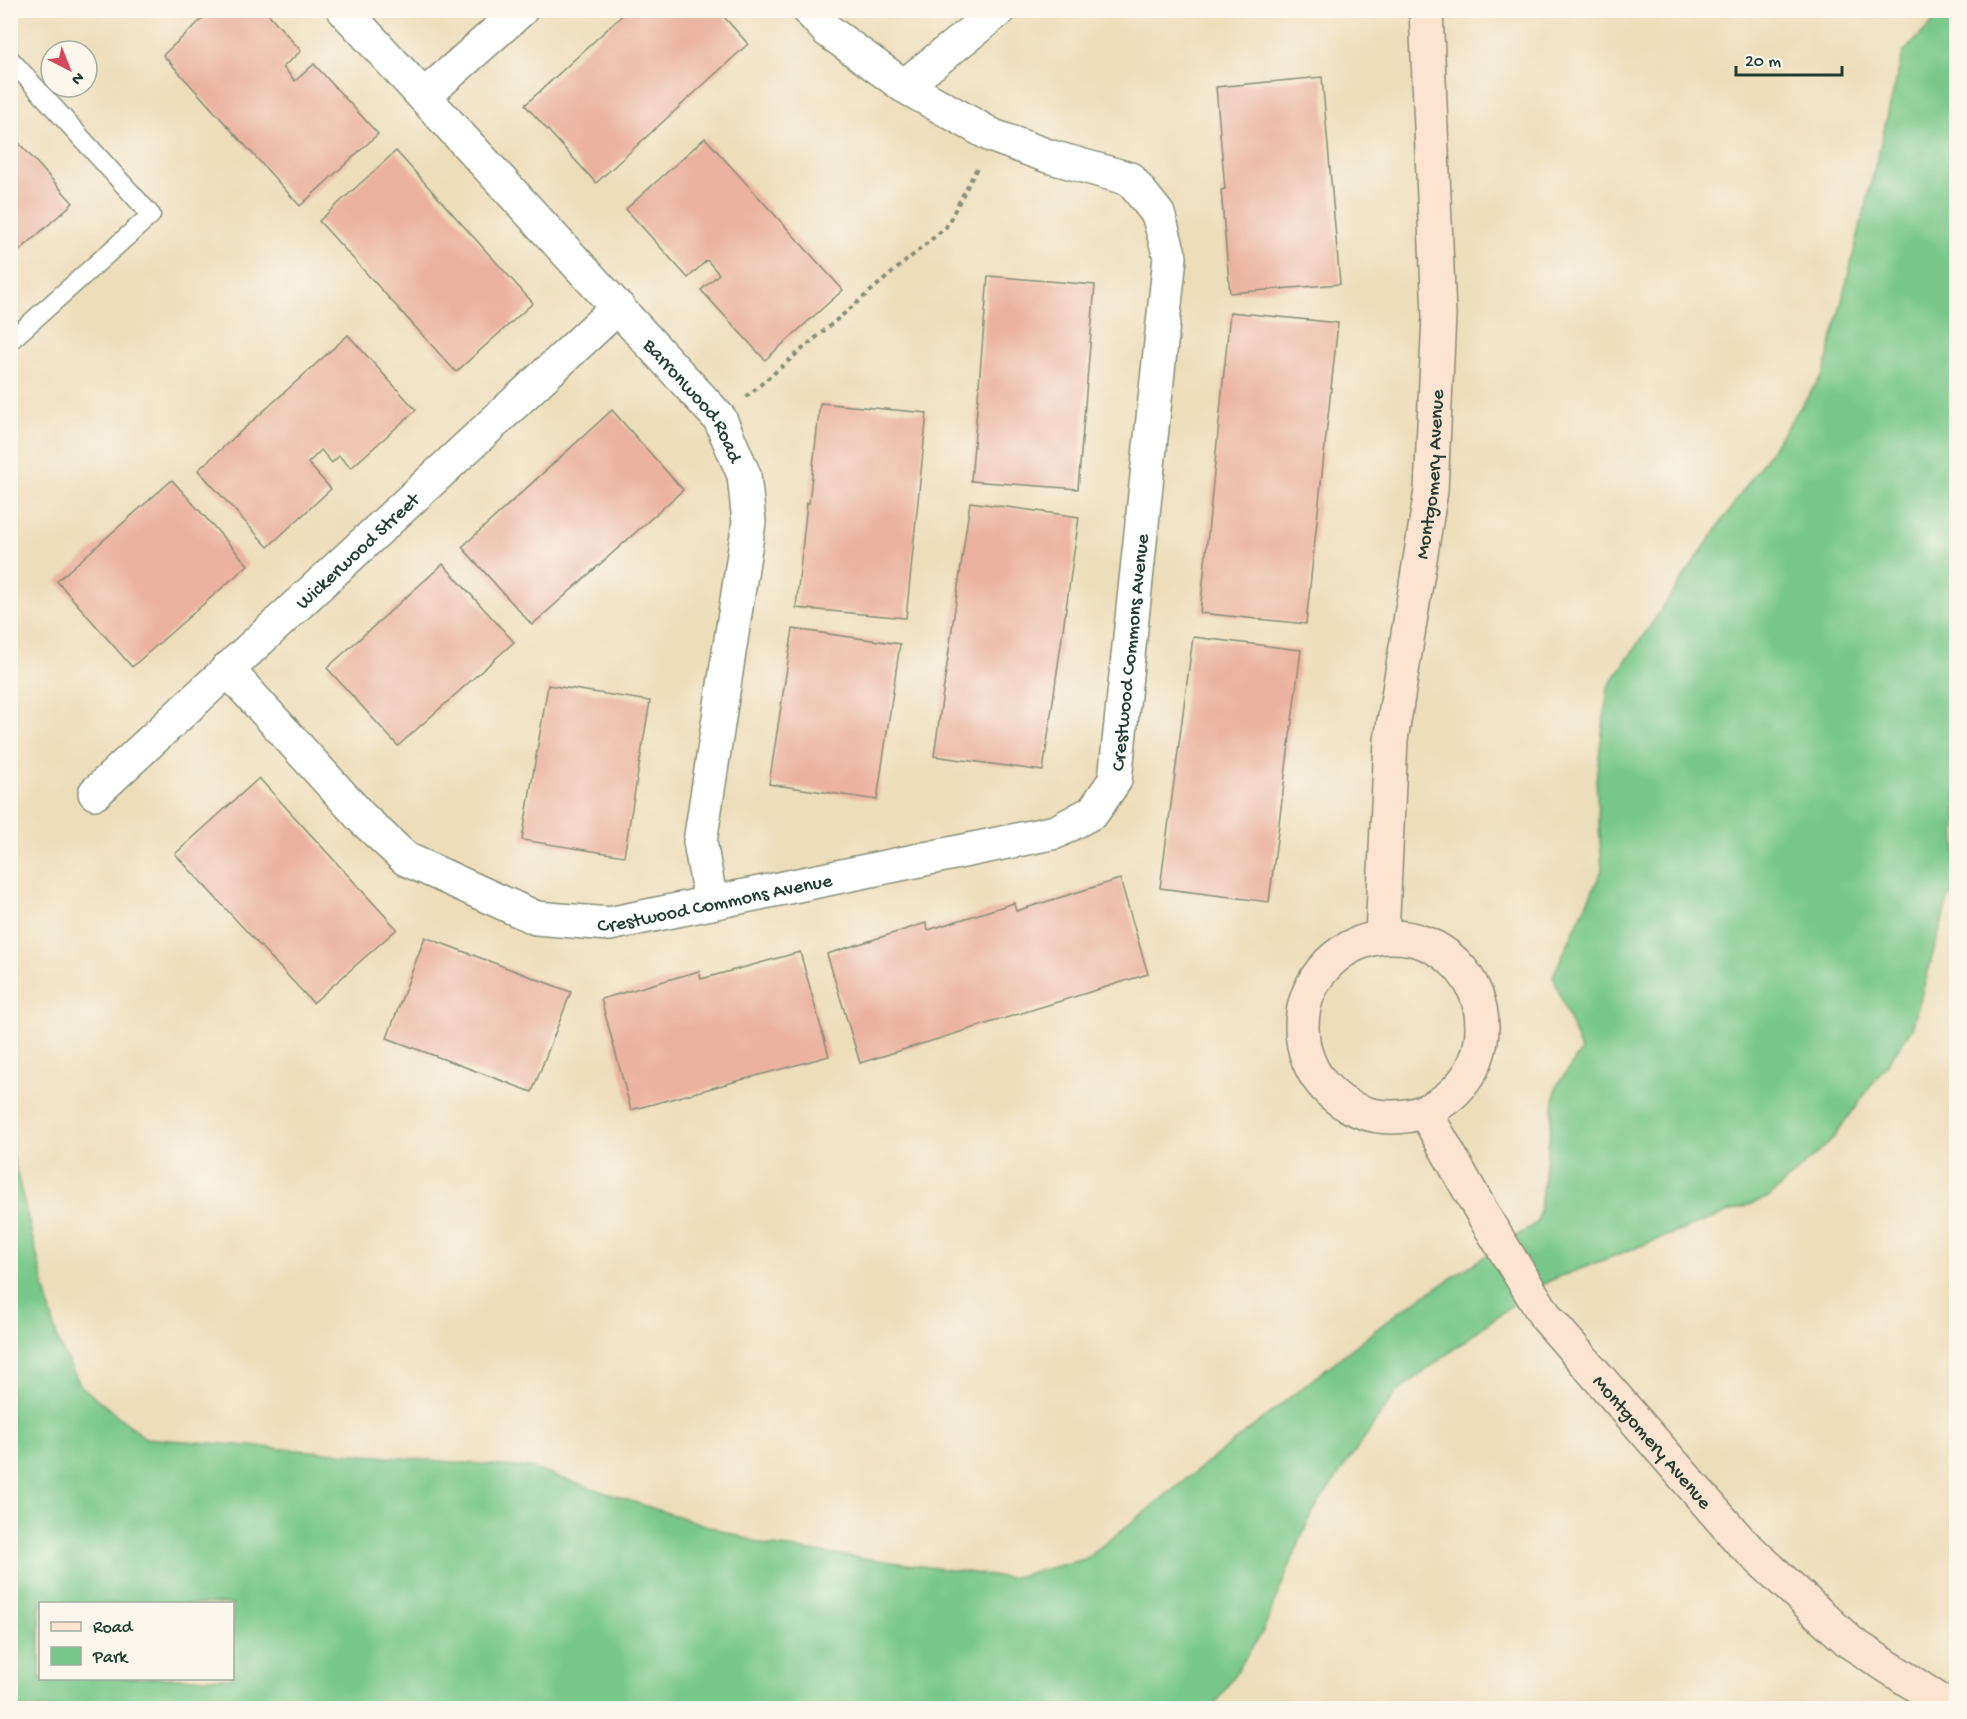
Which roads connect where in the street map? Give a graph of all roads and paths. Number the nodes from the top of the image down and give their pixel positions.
1 (344, 10) edge
2 (521, 10) edge
3 (808, 10) edge
4 (999, 10) edge
5 (1426, 10) edge
6 (10, 59) edge
7 (904, 86) junction
8 (424, 96) junction
9 (993, 136) junction
10 (618, 307) junction
11 (10, 341) edge
12 (720, 419) junction
13 (227, 669) junction
14 (95, 793) dead end
15 (711, 903) junction
16 (1382, 936) junction
17 (1425, 1112) junction
18 (1951, 1708) edge

1 - 8 street, Barronwood Road
2 - 8 street
3 - 7 street, Crestwood Commons Avenue
4 - 7 street
5 - 16 street, Montgomery Avenue
6 - 11 lane
7 - 9 street, Crestwood Commons Avenue
8 - 10 street, Barronwood Road
9 - 12 path
9 - 15 street, Crestwood Commons Avenue
10 - 12 street, Barronwood Road
10 - 13 street, Wickerwood Street
12 - 15 street, Barronwood Road
13 - 14 street, Wickerwood Street
13 - 15 street, Crestwood Commons Avenue
16 - 17 street
16 - 17 street
17 - 18 street, Montgomery Avenue

